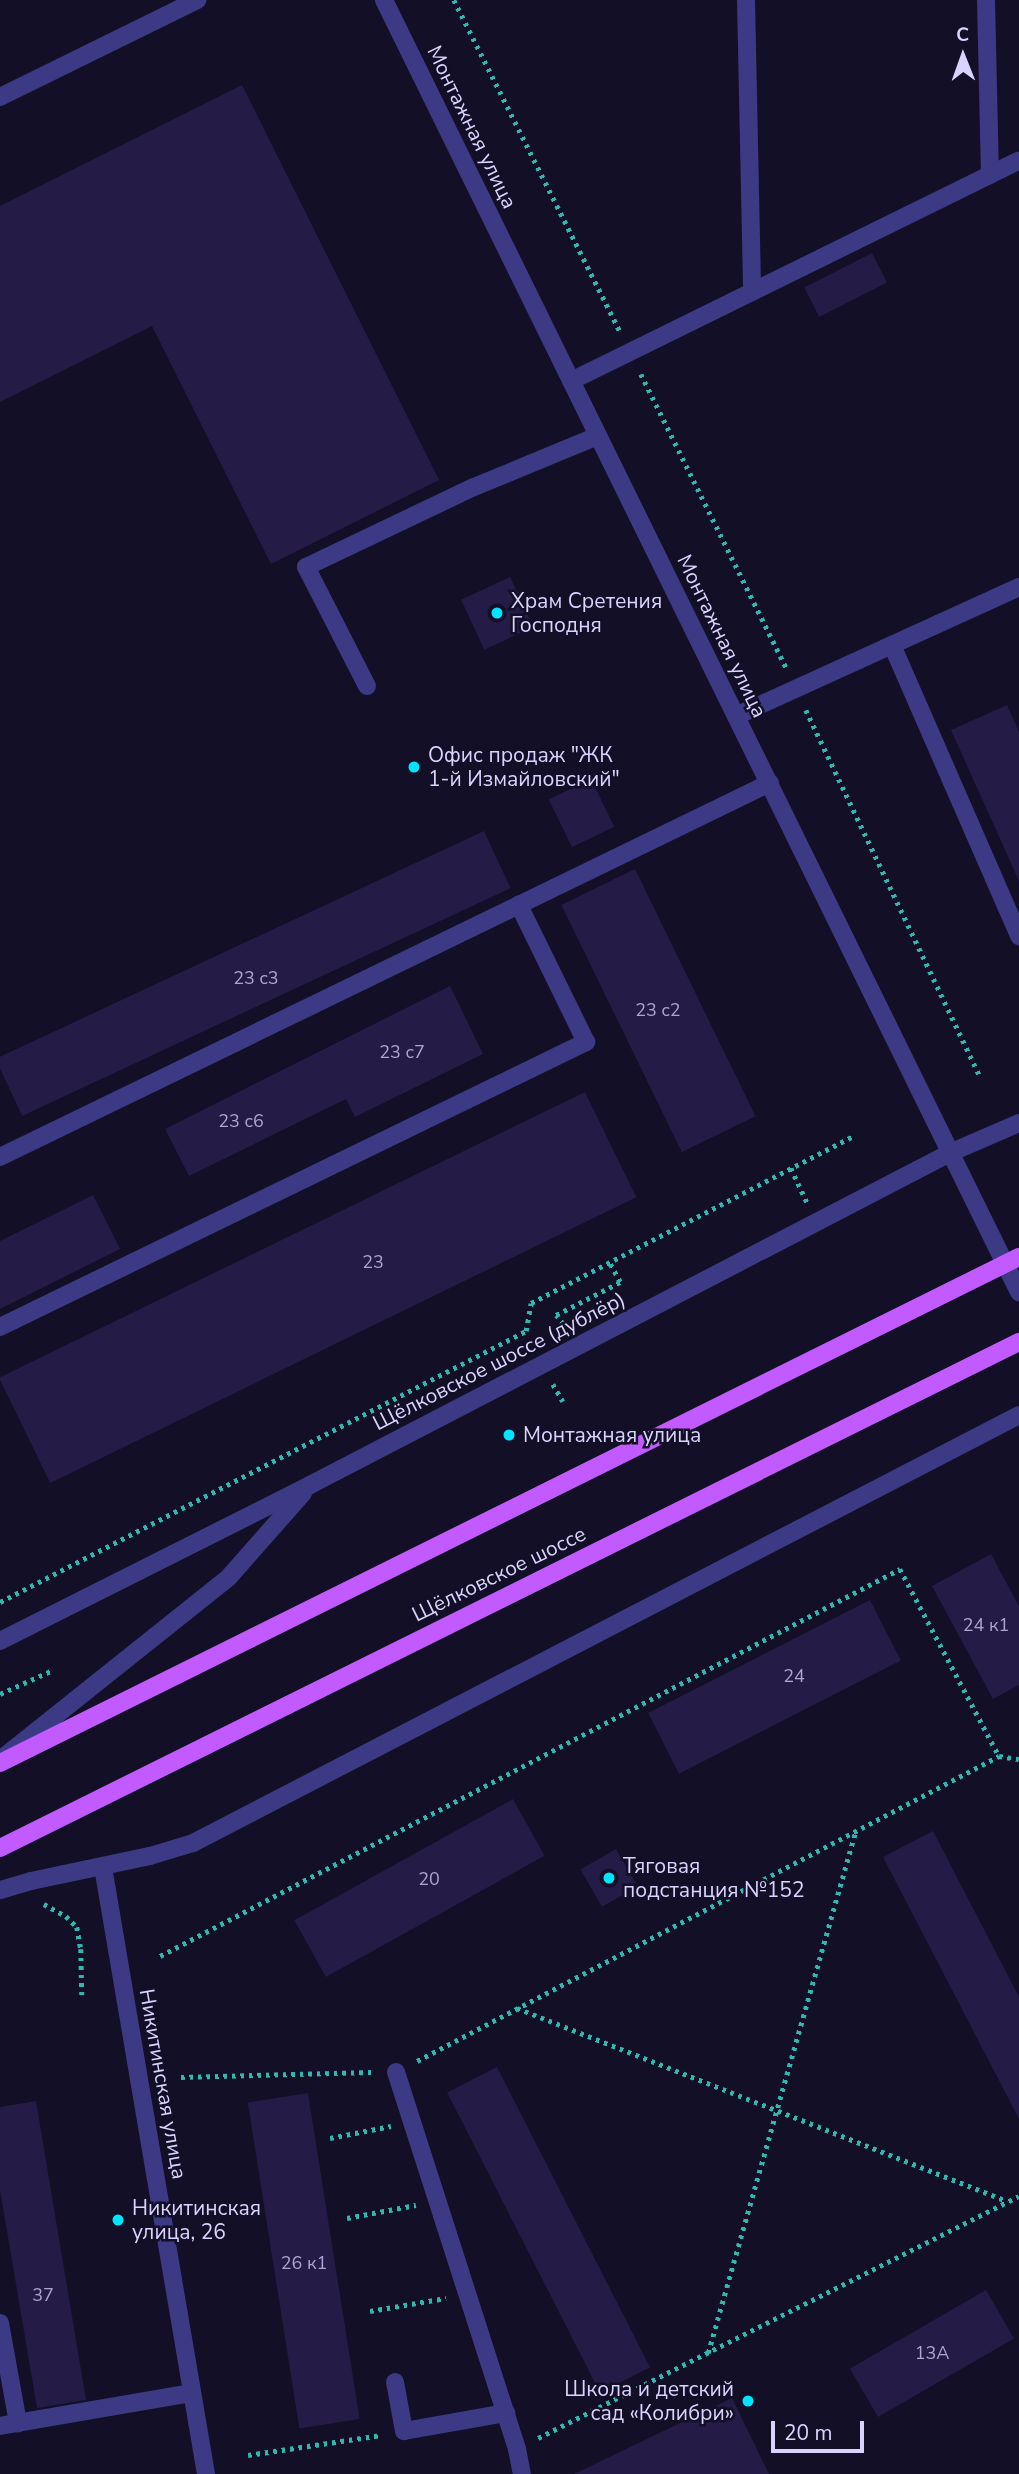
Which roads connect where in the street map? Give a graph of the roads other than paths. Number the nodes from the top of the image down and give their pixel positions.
1 (197, 0) edge
2 (384, 0) edge
3 (746, 0) edge
4 (986, 0) edge
5 (0, 97) edge
6 (1019, 161) edge
7 (990, 176) junction
8 (752, 292) junction
9 (571, 381) junction
10 (598, 436) junction
11 (1018, 592) edge
12 (892, 645) junction
13 (367, 686) dead end
14 (736, 716) junction
15 (770, 783) junction
16 (519, 905) junction
17 (1019, 936) edge
18 (1019, 1123) edge
19 (951, 1152) junction
20 (0, 1157) edge
21 (1012, 1261) edge
22 (1019, 1292) edge
23 (0, 1327) edge
24 (1019, 1342) edge
25 (1019, 1415) edge
26 (310, 1485) junction
27 (0, 1641) edge
28 (0, 1761) edge
29 (0, 1848) edge
30 (103, 1867) junction
31 (0, 1890) edge
32 (396, 2072) road end
33 (0, 2323) edge
34 (395, 2382) dead end
35 (192, 2393) junction
36 (506, 2413) junction
37 (9, 2425) edge
38 (206, 2474) edge
39 (522, 2474) edge

1 - 5 street
2 - 9 street, Монтажная улица
3 - 8 street
4 - 7 street
6 - 7 street
7 - 8 street
8 - 9 street
9 - 10 street, Монтажная улица
10 - 13 street
10 - 14 street, Монтажная улица
11 - 12 street
12 - 14 street
12 - 17 street
14 - 15 street, Монтажная улица
15 - 16 street
15 - 19 street, Монтажная улица
16 - 20 street
16 - 23 street
18 - 19 street, Щёлковское шоссе (дублёр)
19 - 21 street, Монтажная улица
19 - 26 street, Щёлковское шоссе (дублёр)
21 - 22 street, Монтажная улица
21 - 28 main road
24 - 29 main road, Щёлковское шоссе
25 - 30 street
26 - 27 street, Щёлковское шоссе (дублёр)
26 - 28 street
30 - 31 street
30 - 35 street, Никитинская улица
32 - 36 street
33 - 37 street
34 - 36 street
35 - 37 street
35 - 38 street, Никитинская улица
36 - 39 street

